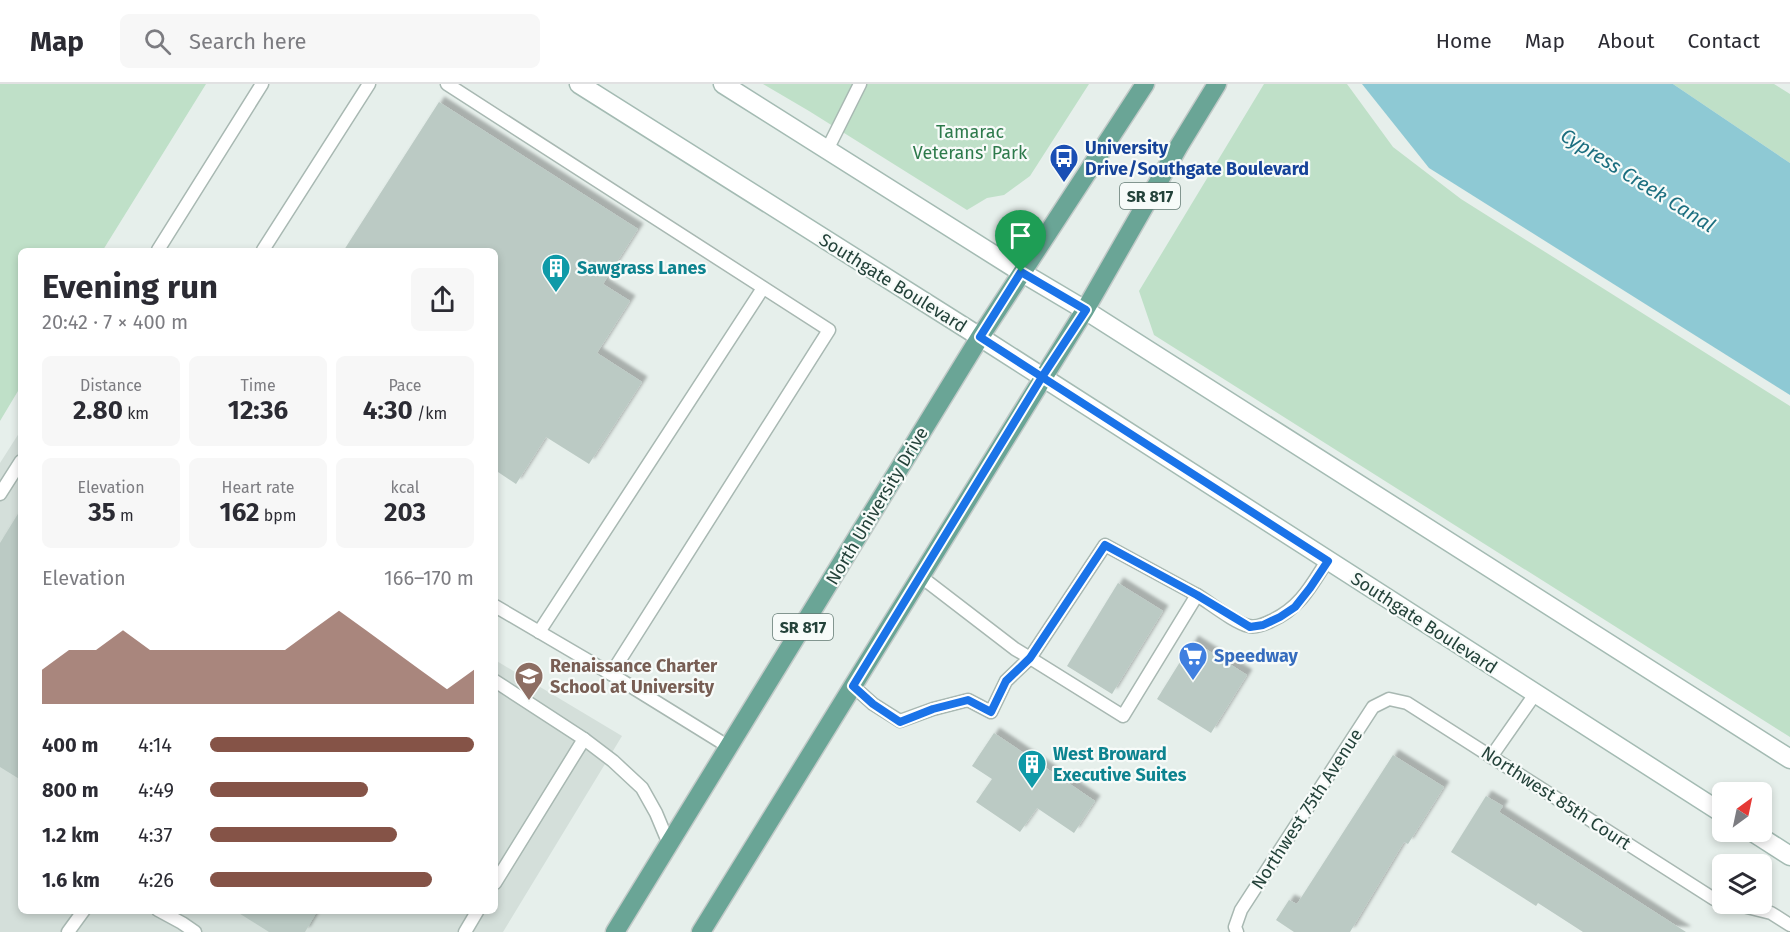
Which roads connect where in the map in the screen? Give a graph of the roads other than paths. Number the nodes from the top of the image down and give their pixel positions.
1 (262, 84) edge
2 (369, 84) edge
3 (447, 84) edge
4 (579, 84) edge
5 (723, 84) edge
6 (860, 84) edge
7 (1145, 84) edge
8 (1217, 84) edge
9 (827, 150) junction
10 (159, 248) edge
11 (264, 248) edge
12 (1021, 272) junction
13 (763, 288) junction
14 (1086, 310) junction
15 (980, 337) junction
16 (1042, 377) junction
17 (18, 466) edge
18 (0, 494) edge
19 (1328, 561) junction
20 (920, 576) junction
21 (1197, 595) junction
22 (498, 608) edge
23 (539, 632) junction
24 (1030, 658) junction
25 (611, 674) junction
26 (498, 683) edge
27 (853, 686) junction
28 (1535, 694) junction
29 (1389, 699) joint
30 (584, 739) junction
31 (729, 747) junction
32 (1491, 757) junction
33 (1790, 759) edge
34 (1712, 807) edge
35 (1768, 842) edge
36 (669, 844) junction
37 (1790, 856) edge
38 (498, 878) edge
39 (1712, 898) edge
40 (81, 914) edge
41 (165, 914) edge
42 (476, 914) edge
43 (1772, 914) edge
44 (1790, 925) edge
45 (1236, 930) edge
46 (68, 932) edge
47 (195, 932) edge
48 (465, 932) edge
49 (615, 932) edge
50 (701, 932) edge

1 - 10 lane
2 - 11 lane
3 - 13 lane
4 - 15 main road, Southgate Boulevard
5 - 9 main road
6 - 9 lane
7 - 12 main road, North University Drive / SR 817
8 - 14 main road, SR 817
9 - 12 main road
12 - 14 main road
12 - 15 main road, North University Drive / SR 817
13 - 23 lane
13 - 25 lane
14 - 16 main road, SR 817
14 - 33 main road
15 - 16 main road, Southgate Boulevard
15 - 31 main road, North University Drive / SR 817
16 - 19 main road, Southgate Boulevard
16 - 20 main road, SR 817
17 - 18 lane
19 - 21 lane
19 - 28 main road, Southgate Boulevard
20 - 24 lane
20 - 27 main road, SR 817
21 - 24 lane
21 - 24 lane
22 - 23 lane
23 - 25 lane
24 - 27 lane
25 - 31 lane
26 - 30 lane
27 - 50 main road, SR 817
28 - 32 lane
28 - 34 main road, Southgate Boulevard
29 - 32 lane, Northwest 85th Court
29 - 45 lane, Northwest 75th Avenue
30 - 36 lane
30 - 38 lane
31 - 36 main road, North University Drive / SR 817
32 - 39 lane, Northwest 85th Court
35 - 37 main road
36 - 49 main road, North University Drive / SR 817
40 - 46 lane
41 - 47 lane
42 - 48 lane
43 - 44 lane

